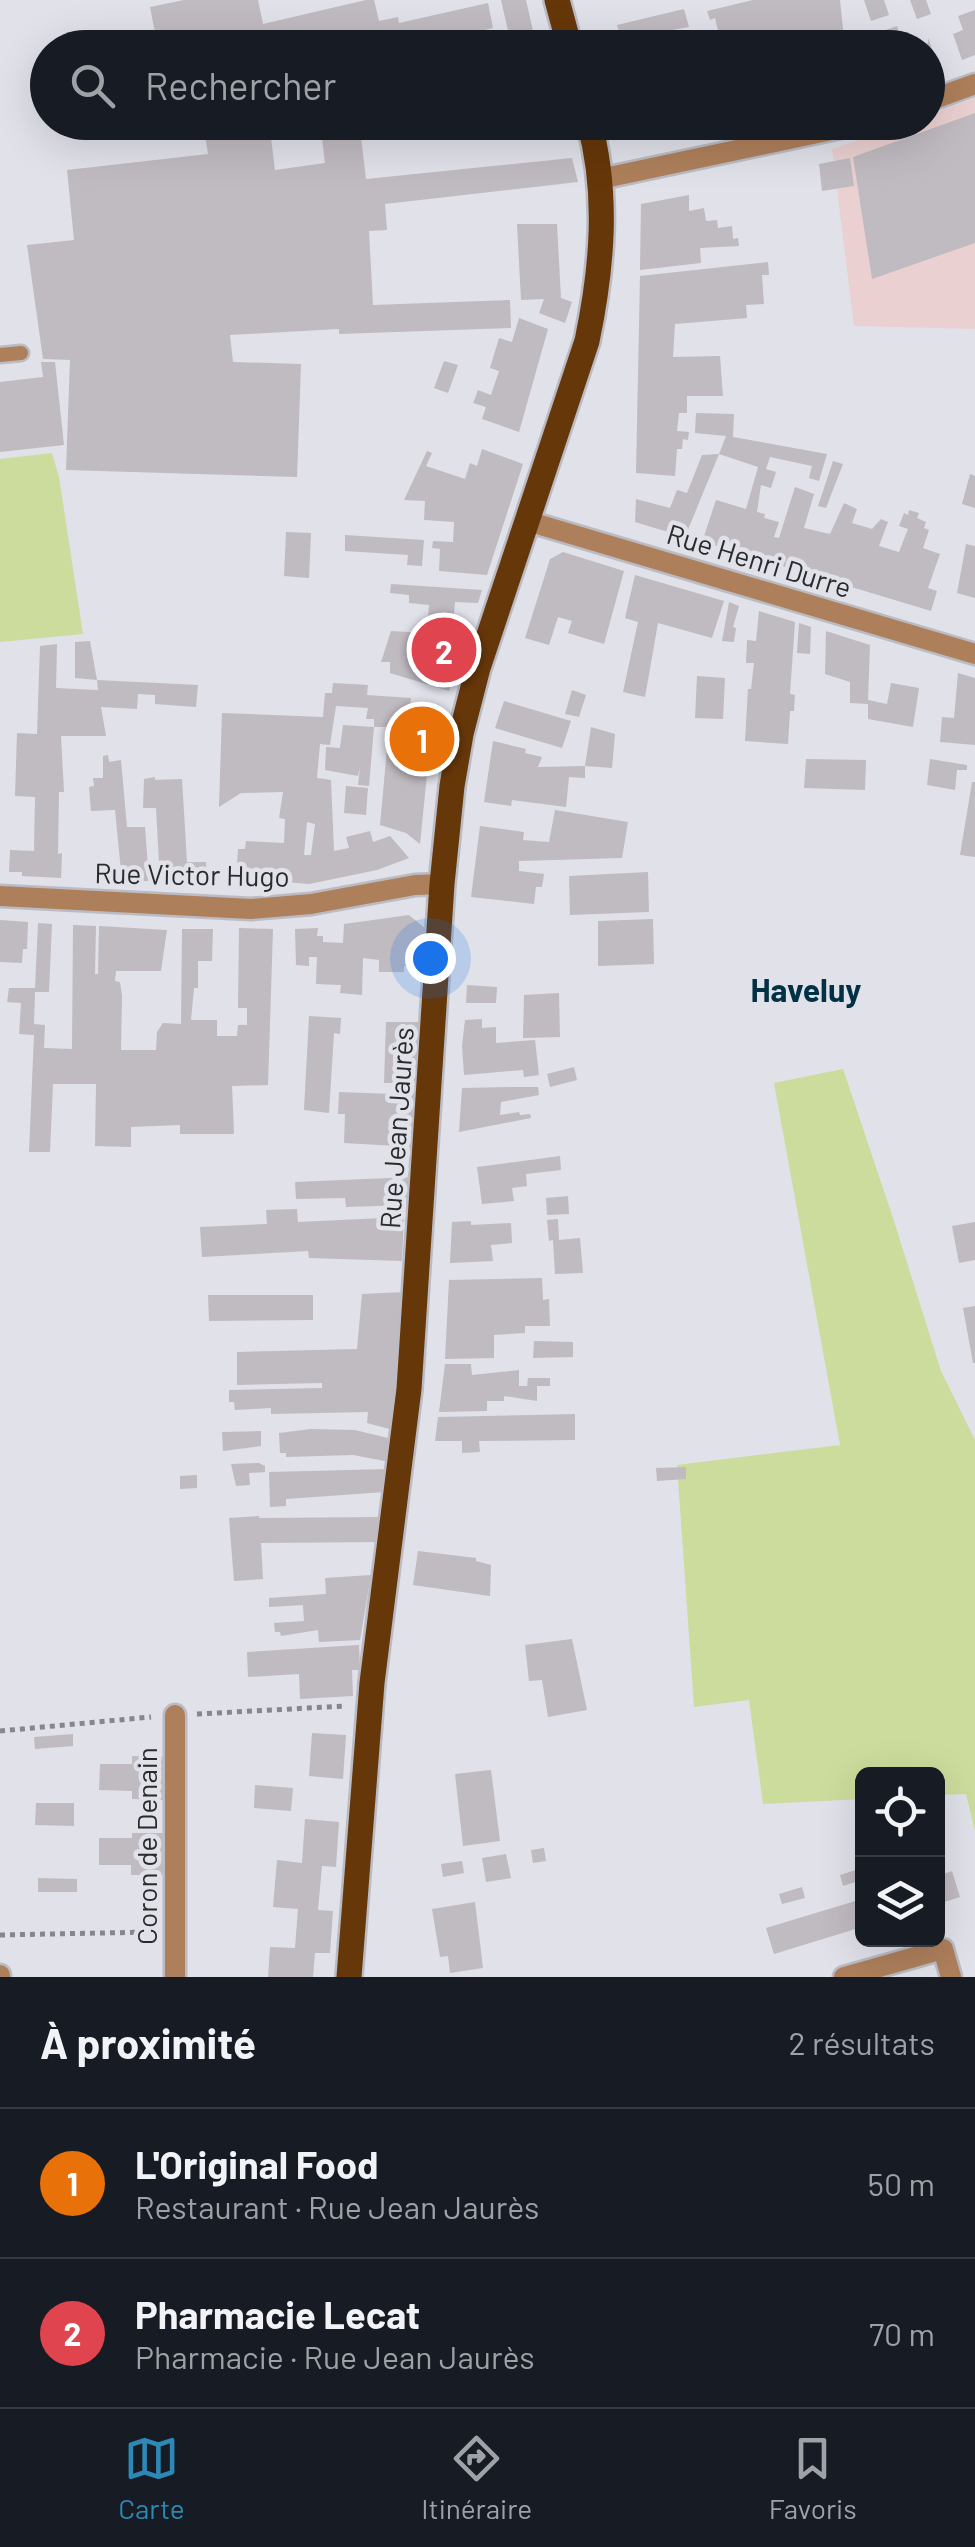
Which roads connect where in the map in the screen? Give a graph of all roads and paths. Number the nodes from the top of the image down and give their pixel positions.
1 (558, 0) edge
2 (566, 30) edge
3 (975, 84) edge
4 (945, 95) edge
5 (592, 140) edge
6 (784, 140) edge
7 (600, 179) junction
8 (21, 353) dead end
9 (0, 355) edge
10 (526, 521) junction
11 (975, 654) edge
12 (442, 884) junction
13 (0, 896) edge
14 (175, 1715) dead end
15 (175, 1931) junction
16 (0, 1935) edge
17 (174, 1977) edge
18 (349, 1977) edge
19 (844, 1977) edge
20 (952, 1977) edge

1 - 2 main road
3 - 4 street
5 - 7 main road, Rue Jean Jaurès
6 - 7 street
7 - 10 main road, Rue Jean Jaurès
8 - 9 lane
10 - 11 street, Rue Henri Durre
10 - 12 main road, Rue Jean Jaurès
12 - 13 street, Rue Victor Hugo
12 - 18 main road, Rue Jean Jaurès
14 - 15 street, Coron de Denain
15 - 16 path
15 - 17 street, Coron de Denain
19 - 20 street

